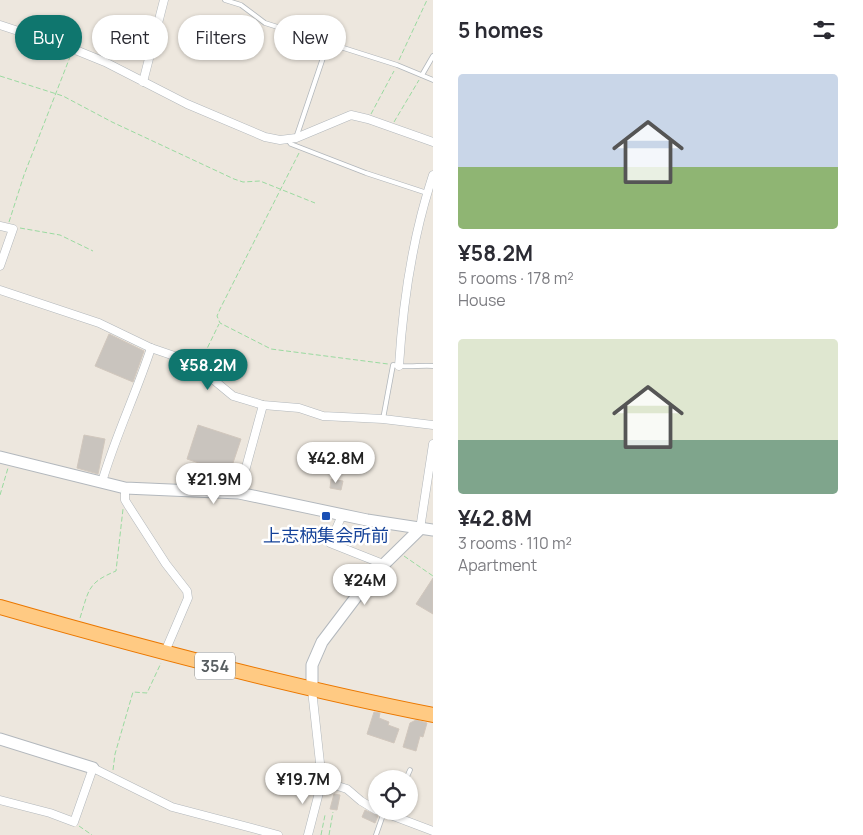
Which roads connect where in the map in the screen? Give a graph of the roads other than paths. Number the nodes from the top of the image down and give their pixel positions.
1 (164, 0) edge
2 (225, 0) edge
3 (0, 25) edge
4 (274, 25) edge
5 (346, 49) edge
6 (433, 56) edge
7 (322, 60) edge
8 (422, 75) junction
9 (433, 80) edge
10 (143, 82) junction
11 (292, 139) junction
12 (433, 142) edge
13 (433, 175) edge
14 (427, 193) junction
15 (0, 226) edge
16 (0, 265) edge
17 (0, 290) edge
18 (151, 348) junction
19 (396, 365) junction
20 (433, 366) edge
21 (263, 405) junction
22 (383, 419) junction
23 (433, 425) edge
24 (433, 444) edge
25 (5, 458) edge
26 (102, 482) junction
27 (125, 488) junction
28 (239, 493) junction
29 (342, 515) junction
30 (420, 529) junction
31 (433, 530) edge
32 (383, 564) junction
33 (0, 599) edge
34 (0, 607) edge
35 (166, 650) junction
36 (311, 686) junction
37 (433, 707) edge
38 (433, 715) edge
39 (0, 739) edge
40 (93, 768) junction
41 (322, 781) junction
42 (0, 800) edge
43 (368, 805) edge
44 (382, 820) edge
45 (405, 820) edge
46 (433, 831) edge
47 (278, 835) edge
48 (308, 835) edge
49 (376, 835) edge

1 - 10 street
2 - 4 lane
3 - 10 street
5 - 8 lane
6 - 8 lane
7 - 11 lane
8 - 9 lane
10 - 11 street
11 - 12 street
11 - 14 lane
13 - 14 street
14 - 19 street
15 - 16 street
17 - 18 street
18 - 21 street
18 - 26 street
19 - 20 lane
19 - 22 lane
21 - 22 street
21 - 28 street
22 - 23 street
24 - 30 street
25 - 26 street
26 - 27 street
27 - 28 street
27 - 35 street
28 - 29 street
29 - 30 street
29 - 32 street
30 - 31 street
30 - 32 street
32 - 36 street
33 - 35 highway, 354
34 - 35 highway, 354
35 - 36 highway, 354
36 - 37 highway, 354
36 - 38 highway, 354
36 - 41 street
39 - 40 street
40 - 42 street
40 - 47 street
41 - 43 street
41 - 48 street
44 - 49 lane
45 - 46 street

